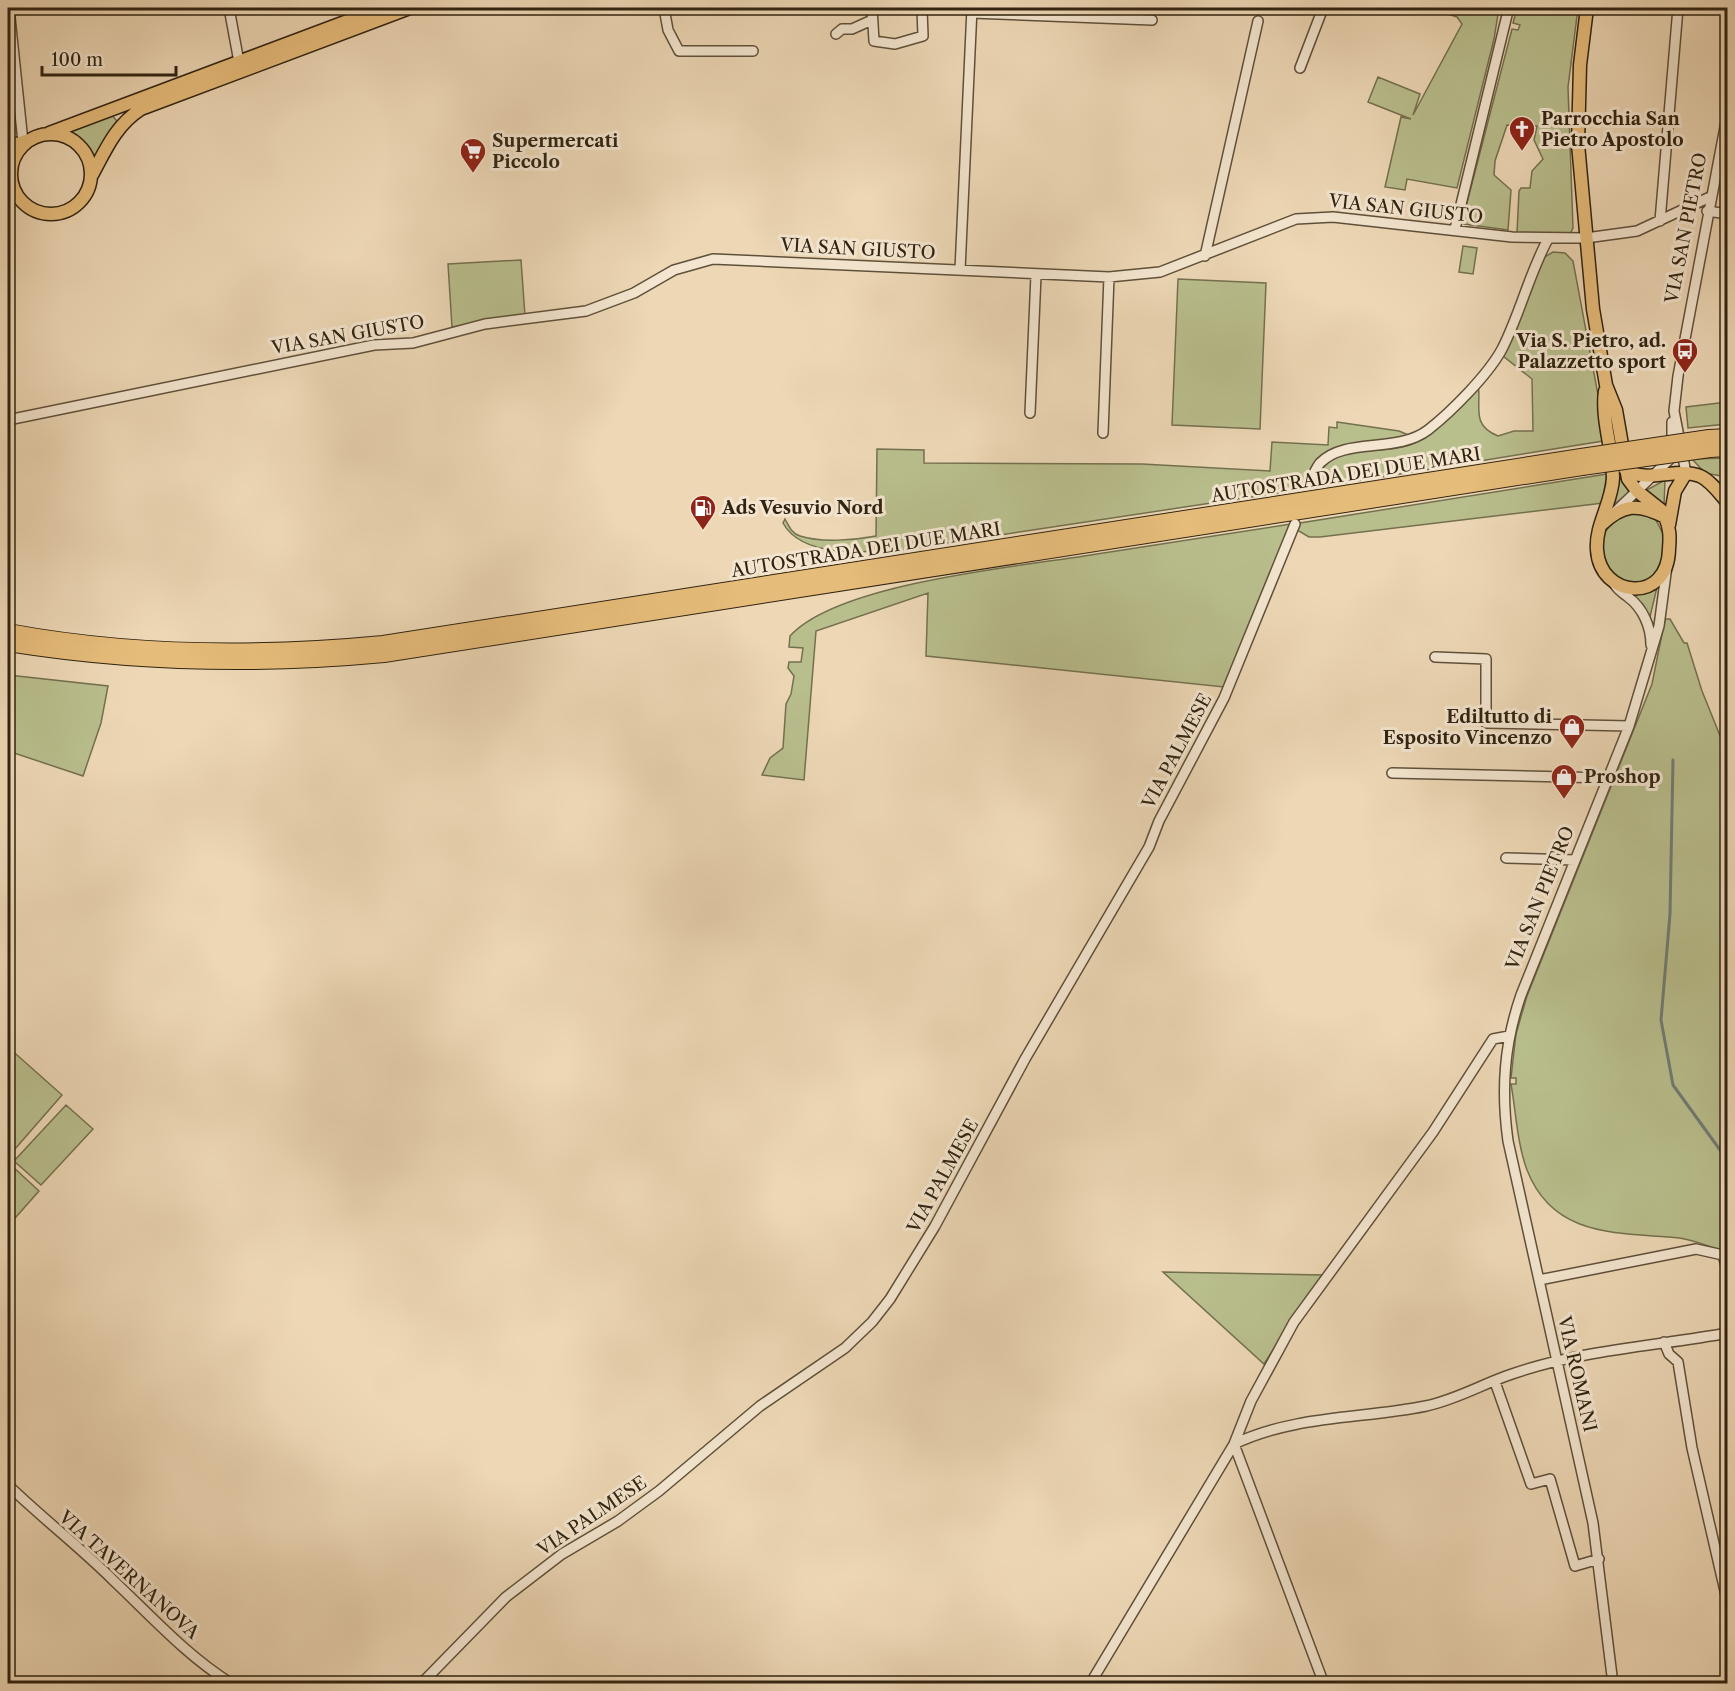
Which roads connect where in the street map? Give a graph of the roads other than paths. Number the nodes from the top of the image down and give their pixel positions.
1 (9, 8) edge
2 (229, 8) edge
3 (382, 8) edge
4 (410, 8) edge
5 (664, 8) edge
6 (872, 8) edge
7 (1323, 8) edge
8 (1506, 8) edge
9 (1587, 8) edge
10 (1678, 8) edge
11 (922, 9) dead end
12 (972, 10) edge
13 (872, 20) junction
14 (1152, 20) dead end
15 (1258, 21) dead end
16 (836, 34) dead end
17 (753, 51) dead end
18 (240, 62) junction
19 (1300, 68) dead end
20 (1728, 111) edge
21 (1726, 130) edge
22 (49, 133) junction
23 (24, 142) junction
24 (8, 147) edge
25 (92, 175) junction
26 (1710, 197) junction
27 (8, 199) edge
28 (1707, 211) junction
29 (38, 212) junction
30 (1728, 214) edge
31 (1660, 221) junction
32 (1455, 229) junction
33 (1586, 238) junction
34 (1548, 239) junction
35 (1205, 256) junction
36 (960, 270) junction
37 (1036, 275) junction
38 (1110, 277) junction
39 (1606, 385) junction
40 (1674, 411) junction
41 (1030, 413) dead end
42 (8, 420) edge
43 (1103, 433) dead end
44 (1728, 436) edge
45 (1728, 449) edge
46 (1581, 462) junction
47 (1625, 469) junction
48 (1686, 472) junction
49 (1654, 475) junction
50 (1309, 483) dead end
51 (1637, 491) junction
52 (1728, 503) edge
53 (1616, 511) junction
54 (1667, 522) junction
55 (1295, 524) dead end
56 (1601, 525) junction
57 (1667, 566) junction
58 (1613, 582) junction
59 (8, 632) edge
60 (8, 644) edge
61 (1652, 648) junction
62 (1435, 657) dead end
63 (1629, 726) junction
64 (1392, 773) dead end
65 (1608, 778) junction
66 (1506, 858) dead end
67 (1575, 860) junction
68 (1509, 1036) junction
69 (1504, 1074) joint
70 (1728, 1273) edge
71 (1539, 1280) junction
72 (1728, 1333) edge
73 (1664, 1342) junction
74 (1558, 1362) junction
75 (1495, 1382) junction
76 (1234, 1444) junction
77 (8, 1485) edge
78 (1599, 1559) junction
79 (1728, 1604) edge
80 (232, 1683) edge
81 (421, 1683) edge
82 (1090, 1683) edge
83 (1324, 1683) edge
84 (1613, 1683) edge

1 - 23 street
2 - 18 street
3 - 18 main road
4 - 25 main road
5 - 17 street
6 - 13 street
7 - 19 street
8 - 32 street
9 - 33 main road
10 - 31 street
11 - 13 street
12 - 14 street
12 - 36 street
13 - 16 street
15 - 35 street
18 - 22 main road
20 - 21 street, VIA SAN PIETRO
21 - 26 street, VIA SAN PIETRO
22 - 23 main road
22 - 25 main road
23 - 24 main road
23 - 29 main road
25 - 29 main road
26 - 28 street, VIA SAN PIETRO
26 - 31 street, VIA SAN GIUSTO
27 - 29 main road
28 - 30 street
28 - 40 street, VIA SAN PIETRO
31 - 33 street, VIA SAN GIUSTO
32 - 34 street, VIA SAN GIUSTO
32 - 35 street, VIA SAN GIUSTO
33 - 34 street, VIA SAN GIUSTO
33 - 39 main road
34 - 50 street
35 - 38 street, VIA SAN GIUSTO
36 - 37 street, VIA SAN GIUSTO
36 - 42 street, VIA SAN GIUSTO
37 - 38 street, VIA SAN GIUSTO
37 - 41 street
38 - 43 street
39 - 47 main road
39 - 56 main road
40 - 48 street, VIA SAN PIETRO
40 - 49 street
44 - 46 highway, AUTOSTRADA DEI DUE MARI, bridge
45 - 46 highway, AUTOSTRADA DEI DUE MARI, bridge
46 - 59 highway, AUTOSTRADA DEI DUE MARI
46 - 60 highway, AUTOSTRADA DEI DUE MARI
47 - 49 main road
47 - 51 main road
48 - 49 main road
48 - 52 main road
48 - 54 main road
49 - 51 street
51 - 53 street
51 - 54 main road
53 - 54 main road
53 - 56 main road
54 - 57 main road
55 - 81 street, VIA PALMESE
56 - 58 main road
57 - 58 main road
57 - 61 street, VIA SAN PIETRO
58 - 61 street
61 - 63 street, VIA SAN PIETRO
62 - 63 street
63 - 65 street, VIA SAN PIETRO
64 - 65 street
65 - 67 street, VIA SAN PIETRO
66 - 67 street
67 - 68 street, VIA SAN PIETRO
68 - 69 street, VIA SAN PIETRO
68 - 76 street
69 - 71 street, VIA ROMANI
70 - 71 street
71 - 74 street, VIA ROMANI
72 - 73 street
73 - 74 street
73 - 79 street
74 - 75 street
74 - 78 street, VIA ROMANI
75 - 76 street
75 - 78 street
76 - 82 street
76 - 83 street
77 - 80 street, VIA TAVERNANOVA
78 - 84 street, VIA ROMANI

